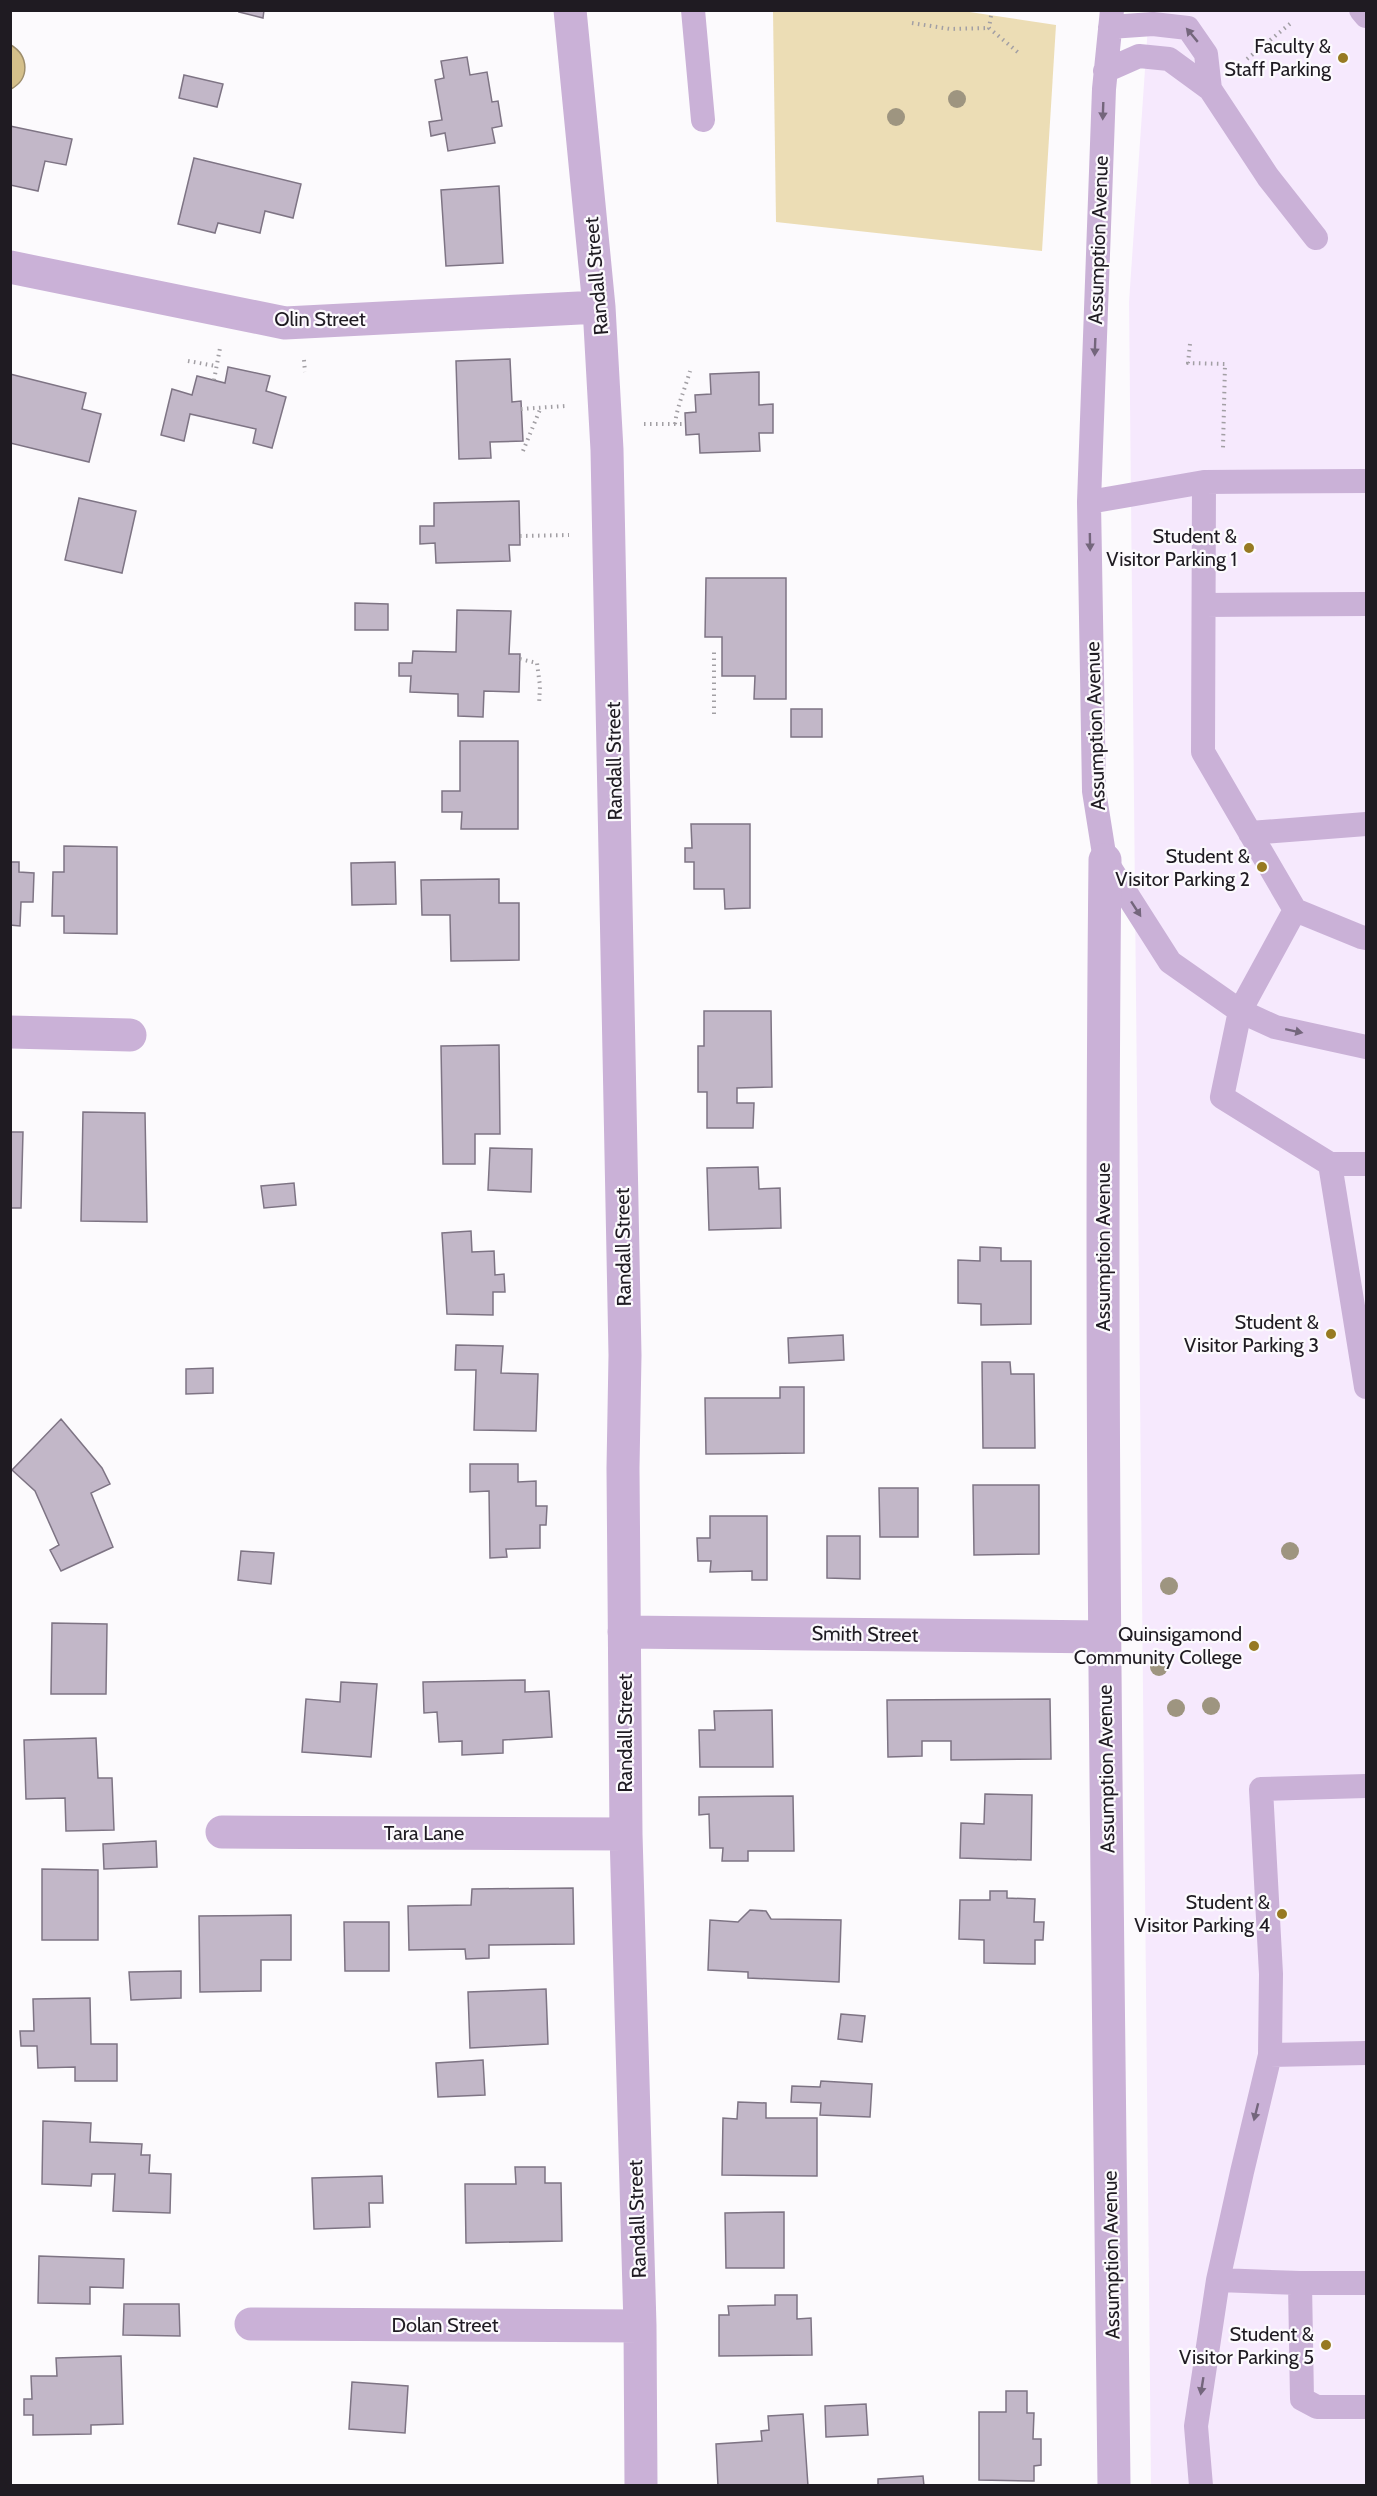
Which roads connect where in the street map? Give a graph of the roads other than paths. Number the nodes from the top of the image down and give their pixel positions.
1 (570, 10) edge
2 (693, 10) edge
3 (1361, 10) edge
4 (1366, 16) edge
5 (1111, 19) edge
6 (1105, 71) junction
7 (1210, 88) junction
8 (703, 120) dead end
9 (1316, 238) dead end
10 (10, 267) edge
11 (600, 307) junction
12 (1213, 482) junction
13 (1366, 482) edge
14 (1089, 502) junction
15 (1366, 604) edge
16 (1204, 605) junction
17 (1366, 825) edge
18 (1250, 833) junction
19 (1105, 860) junction
20 (1294, 910) junction
21 (1366, 938) edge
22 (1240, 1011) junction
23 (10, 1032) edge
24 (130, 1035) dead end
25 (1366, 1047) edge
26 (1330, 1164) junction
27 (1366, 1164) edge
28 (1366, 1387) edge
29 (624, 1632) junction
30 (1105, 1637) junction
31 (1366, 1786) edge
32 (222, 1832) dead end
33 (626, 1834) junction
34 (1366, 2053) edge
35 (1270, 2055) junction
36 (1218, 2280) junction
37 (1300, 2283) junction
38 (1366, 2283) edge
39 (251, 2324) dead end
40 (640, 2326) junction
41 (1366, 2407) edge
42 (641, 2486) edge
43 (1114, 2486) edge
44 (1201, 2486) edge

1 - 11 street, Randall Street
2 - 8 lane
3 - 4 lane
5 - 6 lane, Assumption Avenue
7 -> 5 lane
6 - 7 lane
6 -> 14 lane, Assumption Avenue
7 - 9 lane
10 - 11 street, Olin Street
11 - 29 street, Randall Street
12 - 13 lane
12 - 14 lane
12 - 16 lane
14 -> 19 lane, Assumption Avenue
15 - 16 lane
16 - 18 lane
17 - 18 lane
18 - 20 lane
19 -> 22 lane
19 - 30 street, Assumption Avenue
20 - 21 lane
20 - 22 lane
22 -> 25 lane
22 - 26 lane
23 - 24 street
26 - 27 lane
26 - 28 lane
29 - 30 street, Smith Street
29 - 33 street, Randall Street
30 - 43 street, Assumption Avenue
31 - 35 lane
32 - 33 street, Tara Lane
33 - 40 street, Randall Street
34 - 35 lane
35 -> 36 lane
36 - 37 lane
36 -> 44 lane
37 - 38 lane
37 - 41 lane
39 - 40 street, Dolan Street
40 - 42 street, Randall Street

